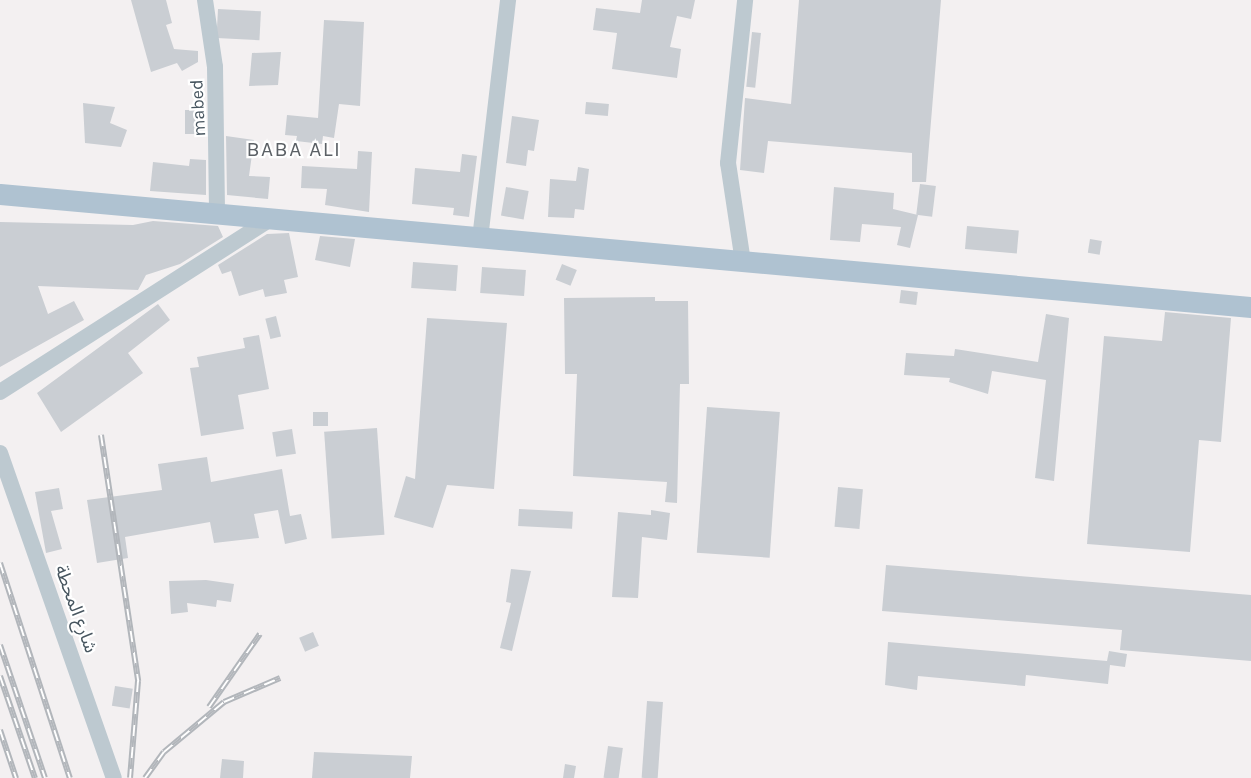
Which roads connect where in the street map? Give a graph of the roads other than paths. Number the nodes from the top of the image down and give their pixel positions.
1 (205, 0) edge
2 (508, 0) edge
3 (745, 0) edge
4 (0, 194) edge
5 (218, 214) junction
6 (270, 219) junction
7 (480, 239) junction
8 (743, 262) junction
9 (1251, 307) edge
10 (0, 392) edge
11 (0, 453) edge
12 (114, 778) edge

1 - 5 street, mabed
2 - 7 street
3 - 8 street
4 - 5 main road
5 - 6 main road
6 - 7 main road
6 - 10 street
7 - 8 main road
8 - 9 main road
11 - 12 street, شارع المحطة

